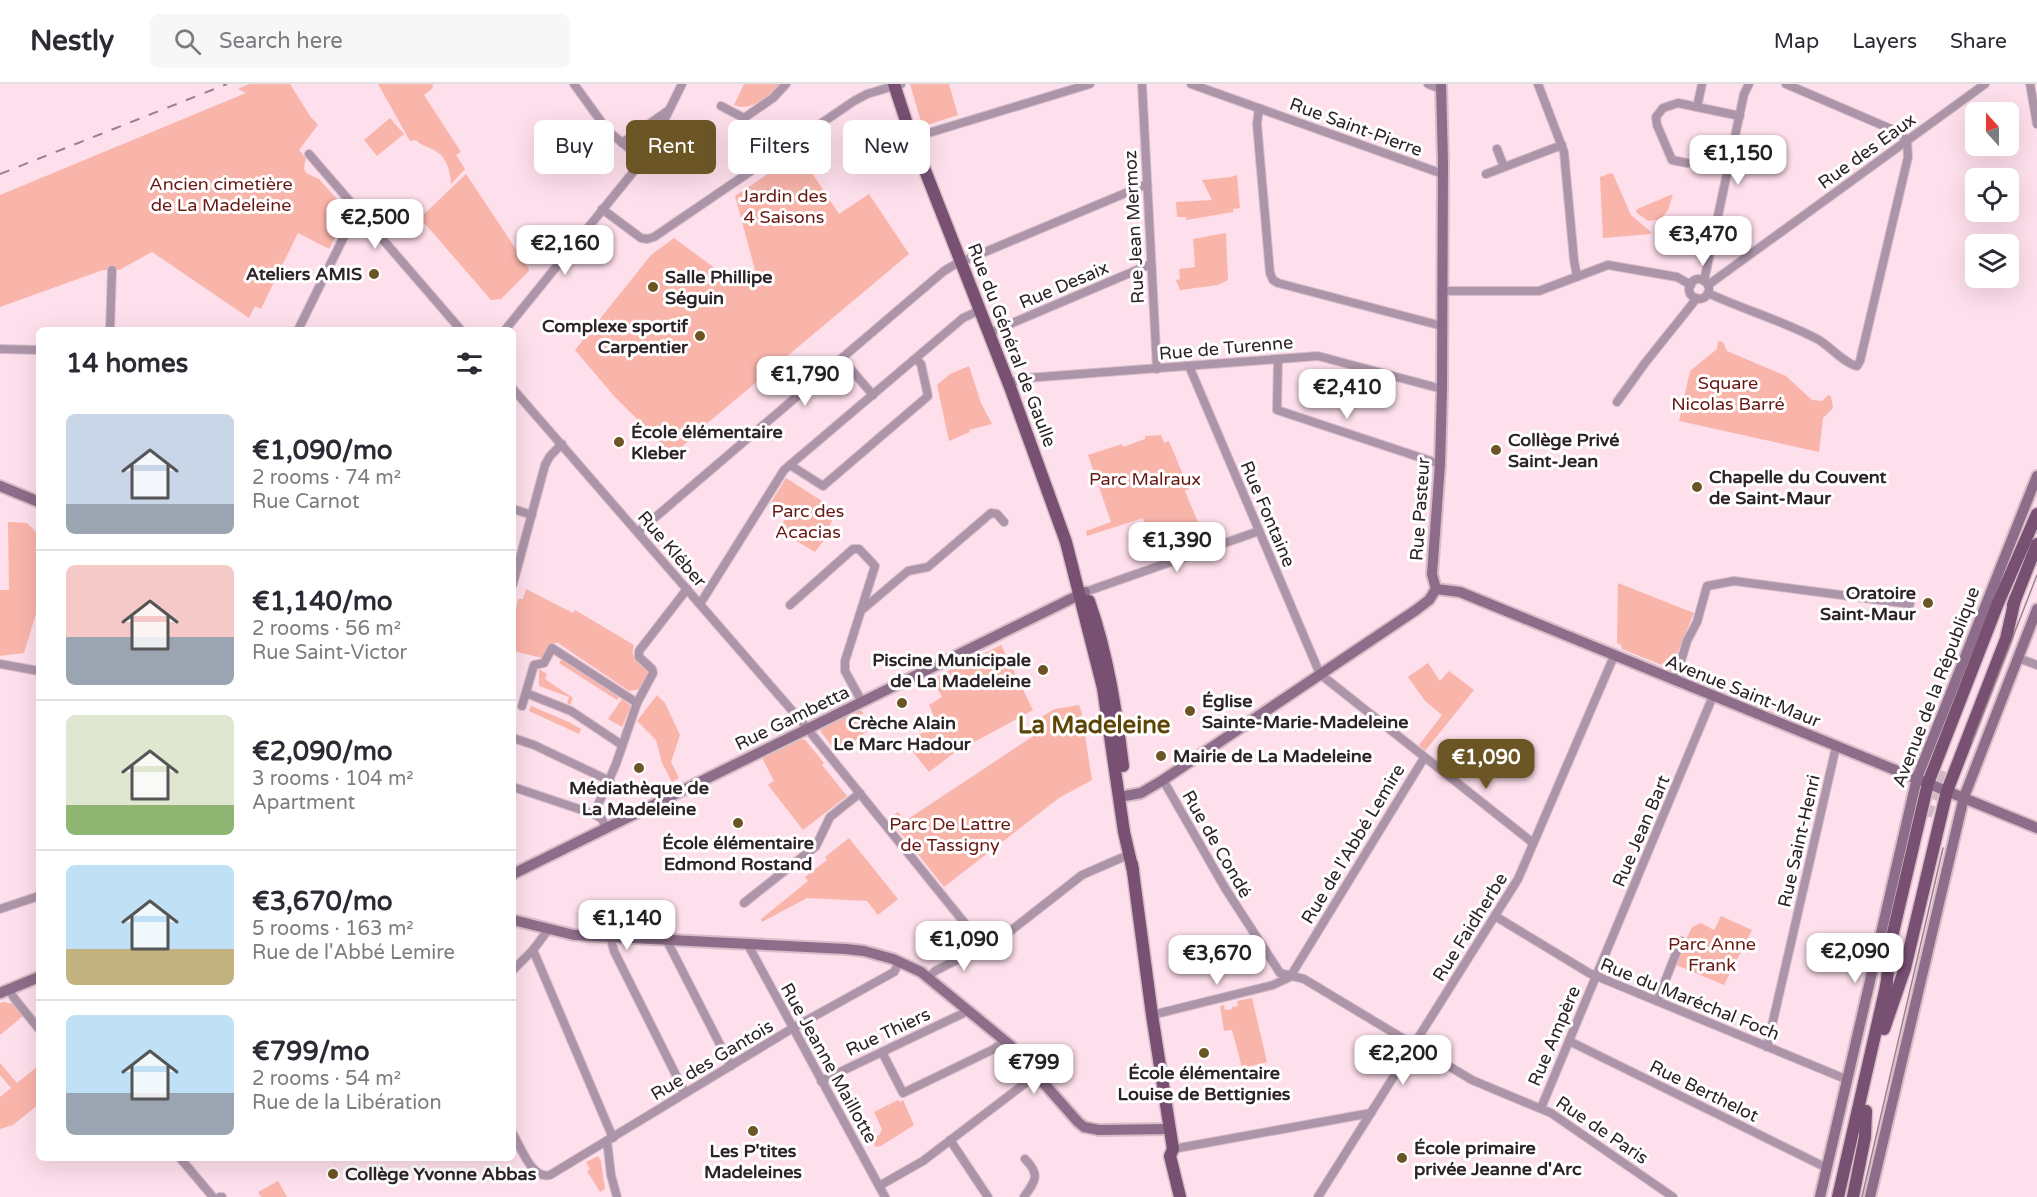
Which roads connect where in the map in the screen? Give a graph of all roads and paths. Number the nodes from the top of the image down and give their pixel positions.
1 (574, 84) edge
2 (682, 84) edge
3 (786, 84) edge
4 (1090, 84) edge
5 (1142, 84) edge
6 (1191, 84) edge
7 (1428, 84) edge
8 (1538, 84) edge
9 (1702, 84) edge
10 (1749, 84) edge
11 (1786, 84) edge
12 (2030, 84) edge
13 (897, 85) edge
14 (1980, 85) edge
15 (1441, 87) edge
16 (721, 106) dead end
17 (1697, 107) junction
18 (1259, 108) junction
19 (671, 109) junction
20 (1740, 116) junction
21 (744, 118) joint
22 (666, 120) edge
23 (908, 120) edge
24 (2037, 124) edge
25 (930, 132) edge
26 (1907, 140) junction
27 (622, 143) junction
28 (1562, 145) junction
29 (626, 146) edge
30 (1497, 149) dead end
31 (309, 154) dead end
32 (1687, 163) dead end
33 (1504, 167) junction
34 (631, 174) edge
35 (926, 174) edge
36 (1443, 174) junction
37 (1486, 174) dead end
38 (1147, 184) junction
39 (602, 209) junction
40 (357, 210) junction
41 (961, 262) junction
42 (1151, 264) junction
43 (112, 270) dead end
44 (1577, 277) junction
45 (1691, 285) junction
46 (1706, 286) junction
47 (1441, 291) junction
48 (1697, 298) junction
49 (980, 310) junction
50 (1442, 326) junction
51 (110, 327) edge
52 (299, 327) edge
53 (458, 327) edge
54 (507, 327) edge
55 (989, 333) junction
56 (0, 349) edge
57 (36, 350) edge
58 (842, 359) junction
59 (916, 359) junction
60 (1278, 359) junction
61 (1189, 366) junction
62 (1157, 369) junction
63 (1009, 383) junction
64 (1442, 389) junction
65 (516, 392) edge
66 (873, 395) junction
67 (1617, 402) dead end
68 (562, 444) junction
69 (1440, 464) junction
70 (790, 465) junction
71 (2037, 476) edge
72 (0, 486) edge
73 (36, 501) edge
74 (516, 510) edge
75 (2037, 514) edge
76 (532, 515) junction
77 (1004, 522) dead end
78 (2037, 523) edge
79 (1259, 531) junction
80 (638, 532) junction
81 (2037, 544) edge
82 (516, 573) edge
83 (687, 589) junction
84 (1436, 589) junction
85 (1082, 593) junction
86 (2015, 599) junction
87 (700, 604) junction
88 (1910, 604) dead end
89 (790, 605) dead end
90 (862, 609) junction
91 (2037, 609) edge
92 (1614, 656) junction
93 (2018, 658) junction
94 (0, 664) edge
95 (2037, 665) edge
96 (36, 670) edge
97 (1320, 674) junction
98 (1675, 681) junction
99 (526, 693) junction
100 (1713, 696) junction
101 (862, 702) junction
102 (638, 703) junction
103 (522, 706) dead end
104 (808, 729) junction
105 (516, 739) edge
106 (622, 745) junction
107 (1836, 747) junction
108 (1424, 758) junction
109 (1163, 780) junction
110 (610, 781) junction
111 (1922, 781) junction
112 (516, 788) edge
113 (1947, 791) junction
114 (860, 793) junction
115 (1123, 797) junction
116 (1964, 797) junction
117 (594, 814) junction
118 (606, 828) junction
119 (2037, 828) edge
120 (1533, 843) junction
121 (1128, 855) junction
122 (1132, 871) junction
123 (516, 873) edge
124 (36, 897) edge
125 (744, 903) dead end
126 (0, 909) edge
127 (1495, 916) junction
128 (516, 921) edge
129 (548, 930) junction
130 (610, 936) junction
131 (666, 939) junction
132 (1681, 941) dead end
133 (747, 943) junction
134 (984, 946) junction
135 (533, 950) junction
136 (900, 961) junction
137 (516, 967) edge
138 (1596, 976) junction
139 (1290, 977) junction
140 (36, 978) edge
141 (928, 978) junction
142 (1886, 988) junction
143 (5, 991) edge
144 (1656, 1001) junction
145 (968, 1011) junction
146 (1152, 1015) junction
147 (36, 1025) edge
148 (793, 1028) junction
149 (1880, 1033) junction
150 (1004, 1041) junction
151 (1569, 1041) junction
152 (1414, 1046) junction
153 (1767, 1047) junction
154 (882, 1052) junction
155 (731, 1066) junction
156 (1036, 1075) junction
157 (1848, 1080) junction
158 (821, 1081) junction
159 (685, 1093) junction
160 (1540, 1108) junction
161 (1866, 1111) junction
162 (1371, 1113) junction
163 (1170, 1129) junction
164 (516, 1139) edge
165 (610, 1140) junction
166 (950, 1140) junction
167 (1173, 1149) junction
168 (1025, 1159) dead end
169 (183, 1161) edge
170 (1827, 1168) junction
171 (879, 1186) junction
172 (213, 1197) edge
173 (617, 1197) edge
174 (885, 1197) edge
175 (988, 1197) edge
176 (1024, 1197) edge
177 (1180, 1197) edge
178 (1188, 1197) edge
179 (1318, 1197) edge
180 (1673, 1197) edge
181 (1820, 1197) edge
182 (1832, 1197) edge
183 (1838, 1197) edge
184 (1846, 1197) edge
185 (1853, 1197) edge
186 (1870, 1197) edge

1 - 27 street
2 - 19 street
3 - 21 street
4 - 25 street
5 - 38 street, Rue Jean Mermoz
6 - 18 street, Rue Saint-Pierre
7 - 15 street
8 - 28 street
9 - 17 street
10 - 20 street
11 - 26 street
12 - 24 street
13 - 23 main road, Rue du Général de Gaulle
13 - 39 street
14 - 26 street, Rue des Eaux
15 - 36 street, Rue Pasteur
16 - 21 street
17 - 20 street
17 - 32 street
18 - 36 street, Rue Saint-Pierre
18 - 50 street
19 - 22 street
19 - 27 street
20 - 46 street
26 - 46 street, Rue des Eaux
26 - 46 street
27 - 29 street
28 - 33 street
28 - 44 street
30 - 33 street
31 - 40 street
33 - 37 street
34 - 39 street
35 - 41 main road, Rue du Général de Gaulle
36 - 47 street, Rue Pasteur
38 - 41 street
38 - 42 street, Rue Jean Mermoz
39 - 54 street
40 - 52 street
40 - 53 street
41 - 49 main road, Rue du Général de Gaulle
41 - 58 street
42 - 55 street, Rue Desaix
42 - 62 street, Rue Jean Mermoz
43 - 51 street
44 - 45 street
44 - 47 street
45 - 46 street
45 - 48 street
46 - 48 street
47 - 50 street, Rue Pasteur
48 - 67 street
49 - 55 main road, Rue du Général de Gaulle
49 - 59 street
50 - 64 street, Rue Pasteur
55 - 63 main road, Rue du Général de Gaulle
56 - 57 street
58 - 66 street
58 - 80 street
59 - 66 street
59 - 70 street
60 - 61 street, Rue de Turenne
60 - 64 street, Rue de Turenne
60 - 69 street
61 - 62 street, Rue de Turenne
61 - 79 street, Rue Fontaine
62 - 63 street, Rue de Turenne
63 - 85 main road, Rue du Général de Gaulle
64 - 69 street, Rue Pasteur
65 - 68 street, Rue Kléber
66 - 70 street
68 - 76 street
68 - 80 street, Rue Kléber
69 - 84 street, Rue Pasteur
70 - 87 street
71 - 111 street, Avenue de la République
72 - 73 street
74 - 76 street
75 - 111 main road
76 - 82 street
77 - 90 street
78 - 86 main road, Avenue de la République
79 - 85 street
79 - 97 street, Rue Fontaine
80 - 83 street, Rue Kléber
81 - 86 main road, Avenue de la République
83 - 87 street, Rue Kléber
83 - 102 street
84 - 92 street, Avenue Saint-Maur
84 - 97 street
85 - 101 street, Rue Gambetta
85 - 115 main road, Rue du Général de Gaulle
86 - 113 main road
87 - 104 street, Rue Kléber
88 - 98 street
89 - 90 street
90 - 101 street
91 - 93 street
92 - 98 street, Avenue Saint-Maur
92 - 120 street, Rue Faidherbe
93 - 95 street
93 - 116 street
94 - 96 street
97 - 108 street
97 - 109 street
98 - 100 street, Avenue Saint-Maur
99 - 102 street
99 - 103 street
99 - 106 street
100 - 107 street, Avenue Saint-Maur
100 - 138 street, Rue Jean Bart
101 - 104 street, Rue Gambetta
102 - 106 street
104 - 114 street, Rue Kléber
104 - 118 street, Rue Gambetta
105 - 110 street
106 - 110 street
107 - 111 street, Avenue Saint-Maur
107 - 153 street, Rue Saint-Henri
108 - 120 street
108 - 139 street, Rue de l'Abbé Lemire
109 - 115 street
109 - 139 street, Rue de Condé
110 - 117 street
111 - 113 street, Avenue Saint-Maur
111 - 142 main road
111 - 157 street, Avenue de la République
112 - 117 street
113 - 116 street, Avenue Saint-Maur
113 - 149 main road
114 - 125 street
114 - 134 street, Rue Kléber
115 - 121 main road, Rue du Général de Gaulle
115 - 122 main road, Rue du Général de Gaulle
116 - 119 street, Avenue Saint-Maur
116 - 186 street
117 - 118 street
118 - 123 street, Rue Gambetta
120 - 127 street, Rue Faidherbe
121 - 122 main road, Rue du Général de Gaulle
121 - 134 street
122 - 146 main road, Rue du Général de Gaulle
124 - 126 street
127 - 138 street, Rue du Maréchal Foch
127 - 152 street, Rue Faidherbe
128 - 129 street
129 - 130 street
129 - 135 street
130 - 131 street
130 - 159 street
131 - 133 street
131 - 155 street
132 - 144 street
133 - 136 street
133 - 148 street, Rue Jeanne Maillotte
134 - 141 street
135 - 137 street
135 - 165 street
136 - 141 street
136 - 148 street, Rue des Gantois
138 - 144 street, Rue du Maréchal Foch
138 - 151 street, Rue Ampère
139 - 146 street
139 - 152 street, Rue de Paris
140 - 143 street
141 - 145 street
142 - 149 main road
142 - 149 main road
143 - 147 street
144 - 153 street, Rue du Maréchal Foch
145 - 150 street
145 - 154 street, Rue Thiers
146 - 163 main road, Rue du Général de Gaulle
148 - 155 street, Rue des Gantois
148 - 158 street, Rue Jeanne Maillotte
149 - 161 main road
149 - 182 main road
149 - 183 main road
150 - 154 street
150 - 156 street
151 - 160 street, Rue Ampère
151 - 170 street, Rue Berthelot
152 - 160 street, Rue de Paris
152 - 162 street, Rue Faidherbe
153 - 157 street, Rue du Maréchal Foch
154 - 158 street, Rue Thiers
155 - 159 street, Rue des Gantois
156 - 163 street
156 - 166 street
157 - 170 street, Avenue de la République
158 - 171 street, Rue Jeanne Maillotte
159 - 165 street, Rue des Gantois
160 - 180 street, Rue de Paris
161 - 184 main road
161 - 185 main road
162 - 167 street
162 - 179 street, Rue Faidherbe
163 - 167 main road, Rue du Général de Gaulle
164 - 165 street, Rue des Gantois
165 - 173 street
166 - 171 street
166 - 175 street
167 - 177 main road, Rue du Général de Gaulle
167 - 178 main road, Rue du Général de Gaulle
168 - 176 street
169 - 172 street
170 - 181 street, Avenue de la République
171 - 174 street, Rue Jeanne Maillotte

